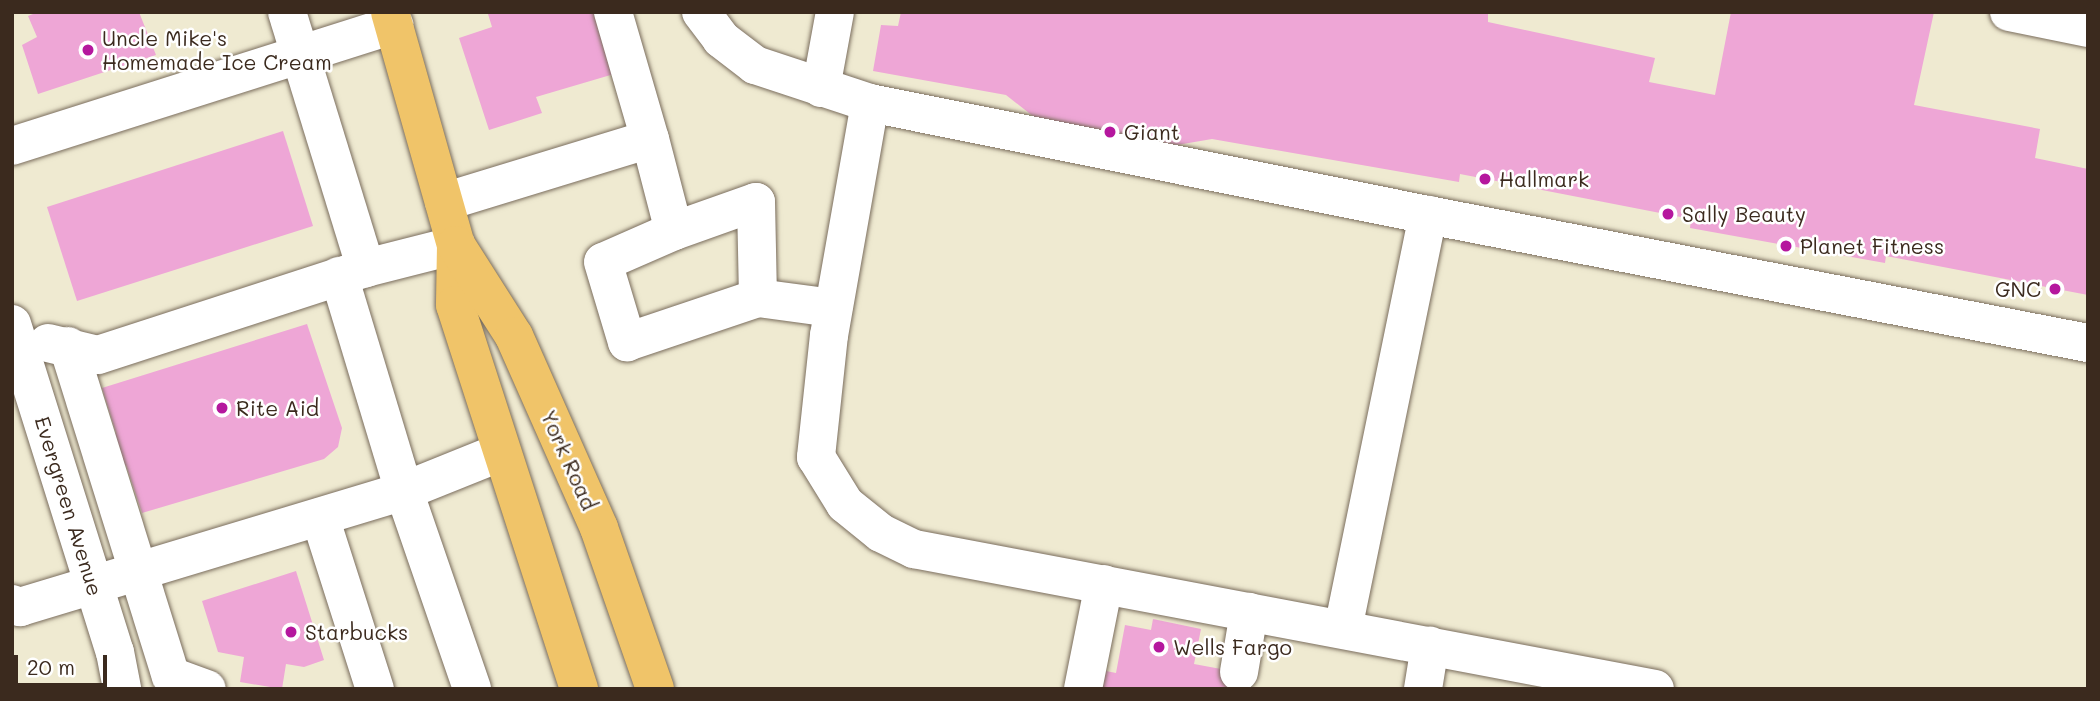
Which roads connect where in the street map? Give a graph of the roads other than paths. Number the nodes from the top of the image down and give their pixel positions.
1 (287, 12) edge
2 (613, 12) edge
3 (701, 12) edge
4 (835, 12) edge
5 (2009, 12) edge
6 (392, 19) edge
7 (2088, 28) edge
8 (300, 53) junction
9 (821, 88) junction
10 (870, 103) junction
11 (650, 139) junction
12 (12, 146) edge
13 (444, 202) junction
14 (1428, 215) junction
15 (674, 231) junction
16 (456, 245) junction
17 (341, 276) junction
18 (758, 298) junction
19 (833, 308) junction
20 (15, 341) edge
21 (2088, 343) edge
22 (68, 346) junction
23 (501, 452) junction
24 (404, 491) junction
25 (320, 517) junction
26 (139, 571) junction
27 (1104, 584) junction
28 (94, 585) junction
29 (12, 604) edge
30 (1249, 612) junction
31 (1343, 629) junction
32 (1430, 646) junction
33 (566, 670) edge
34 (1239, 672) dead end
35 (1636, 687) edge
36 (122, 689) edge
37 (207, 689) edge
38 (375, 689) edge
39 (472, 689) edge
40 (579, 689) edge
41 (655, 689) edge
42 (1083, 689) edge
43 (1423, 689) edge

1 - 8 street
2 - 11 street
3 - 9 street
4 - 9 street
5 - 7 street
6 - 8 street
6 - 13 highway, York Road
8 - 12 street
8 - 17 street
9 - 10 street
10 - 14 street
10 - 19 street
11 - 13 street
11 - 15 street
13 - 16 highway, York Road
14 - 21 street
14 - 31 street
15 - 18 street
15 - 18 street
16 - 17 street
16 - 23 highway, York Road
16 - 41 highway, York Road
17 - 22 street
17 - 24 street
18 - 19 street
19 - 27 street
20 - 22 street
20 - 28 street, Evergreen Avenue
22 - 26 street
23 - 24 street
23 - 33 highway, York Road
24 - 25 street
24 - 39 street
25 - 26 street
25 - 38 street
26 - 28 street
26 - 37 street
27 - 30 street
27 - 42 street
28 - 29 street
28 - 36 street, Evergreen Avenue
30 - 31 street
30 - 34 street
31 - 32 street
32 - 35 street
32 - 43 street
33 - 40 highway, York Road

